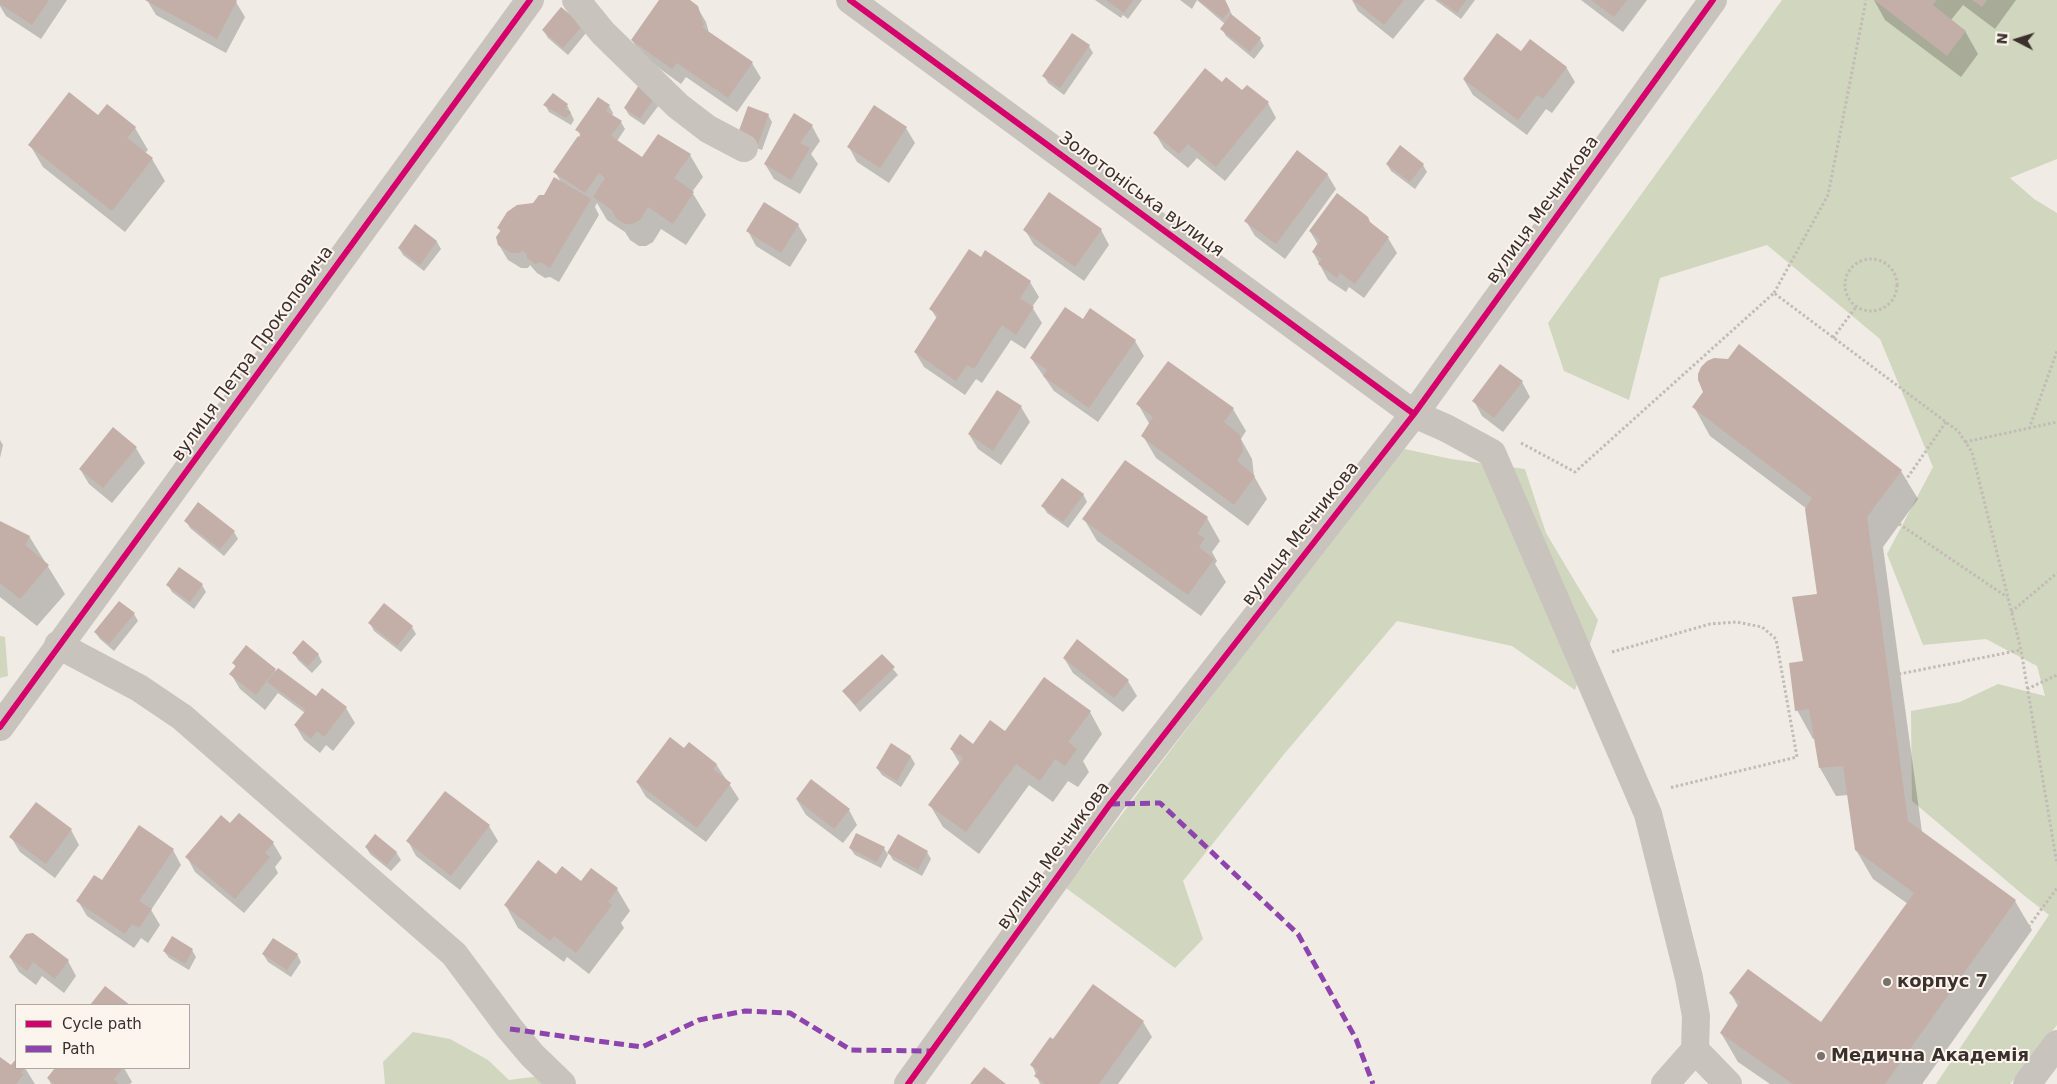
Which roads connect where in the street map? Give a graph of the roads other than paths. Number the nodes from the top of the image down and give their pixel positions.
1 (530, 0) edge
2 (576, 0) edge
3 (850, 0) edge
4 (1713, 0) edge
5 (744, 148) dead end
6 (1414, 414) junction
7 (58, 645) junction
8 (0, 727) edge
9 (2057, 1044) edge
10 (1695, 1050) junction
11 (562, 1084) edge
12 (908, 1084) edge
13 (1665, 1084) edge
14 (1728, 1084) edge
15 (2027, 1084) edge

1 - 7 street, вулиця Петра Прокоповича
2 - 5 street
3 - 6 street, Золотоніська вулиця
4 - 6 street, вулиця Мечникова
6 - 10 street, Золотоніська вулиця
6 - 12 street, вулиця Мечникова
7 - 8 street, вулиця Петра Прокоповича
7 - 11 street
9 - 15 street
10 - 13 street
10 - 14 street

